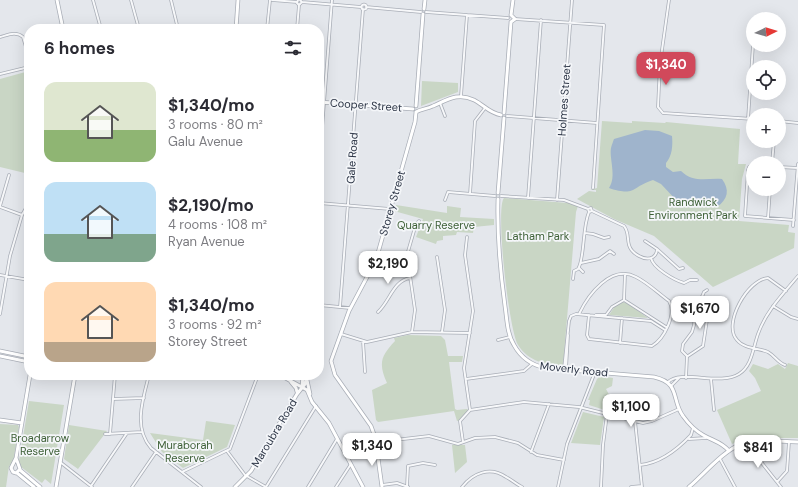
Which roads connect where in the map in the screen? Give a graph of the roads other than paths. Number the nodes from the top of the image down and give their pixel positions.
1 (93, 0) edge
2 (131, 0) edge
3 (171, 0) edge
4 (238, 0) edge
5 (271, 0) edge
6 (332, 0) edge
7 (364, 0) edge
8 (425, 0) edge
9 (513, 0) edge
10 (572, 0) edge
11 (669, 0) edge
12 (58, 1) edge
13 (299, 1) edge
14 (332, 5) junction
15 (364, 5) junction
16 (366, 7) junction
17 (362, 8) junction
18 (423, 12) junction
19 (467, 15) junction
20 (511, 15) junction
21 (508, 18) junction
22 (515, 18) junction
23 (541, 20) junction
24 (511, 22) junction
25 (570, 23) junction
26 (62, 24) edge
27 (100, 24) edge
28 (138, 24) edge
29 (177, 24) edge
30 (236, 24) edge
31 (268, 24) edge
32 (297, 24) edge
33 (0, 37) edge
34 (24, 40) edge
35 (753, 52) edge
36 (24, 67) edge
37 (0, 74) edge
38 (461, 96) junction
39 (324, 102) joint
40 (440, 102) junction
41 (356, 105) junction
42 (485, 108) junction
43 (749, 108) edge
44 (416, 109) junction
45 (445, 116) dead end
46 (504, 116) junction
47 (533, 118) junction
48 (746, 119) edge
49 (563, 120) junction
50 (786, 122) edge
51 (597, 123) junction
52 (798, 123) edge
53 (798, 164) edge
54 (786, 167) edge
55 (798, 168) edge
56 (9, 175) dead end
57 (593, 188) dead end
58 (470, 194) junction
59 (498, 196) junction
60 (747, 196) edge
61 (770, 196) edge
62 (528, 198) junction
63 (445, 200) dead end
64 (557, 200) junction
65 (324, 204) edge
66 (348, 206) junction
67 (0, 207) edge
68 (390, 209) junction
69 (588, 210) junction
70 (24, 212) edge
71 (22, 215) junction
72 (768, 218) junction
73 (794, 220) junction
74 (419, 221) dead end
75 (793, 226) dead end
76 (585, 233) junction
77 (467, 237) dead end
78 (609, 237) dead end
79 (646, 243) dead end
80 (610, 247) dead end
81 (657, 249) junction
82 (610, 251) junction
83 (614, 254) dead end
84 (437, 257) dead end
85 (651, 258) junction
86 (581, 263) junction
87 (579, 268) junction
88 (683, 268) dead end
89 (583, 272) dead end
90 (625, 274) junction
91 (0, 275) edge
92 (6, 276) junction
93 (798, 276) edge
94 (410, 278) junction
95 (24, 279) edge
96 (573, 279) dead end
97 (697, 280) dead end
98 (708, 290) dead end
99 (786, 290) junction
100 (701, 299) junction
101 (624, 300) junction
102 (704, 303) dead end
103 (324, 305) edge
104 (773, 306) junction
105 (340, 307) junction
106 (351, 308) junction
107 (378, 312) dead end
108 (0, 313) edge
109 (708, 313) dead end
110 (579, 314) junction
111 (590, 315) junction
112 (702, 315) dead end
113 (706, 316) junction
114 (622, 318) junction
115 (798, 319) edge
116 (666, 329) junction
117 (412, 332) junction
118 (442, 332) junction
119 (470, 333) junction
120 (341, 334) junction
121 (510, 337) junction
122 (498, 340) dead end
123 (363, 341) junction
124 (620, 343) junction
125 (754, 348) junction
126 (0, 351) edge
127 (0, 356) edge
128 (24, 356) edge
129 (687, 356) junction
130 (24, 361) edge
131 (532, 364) junction
132 (785, 366) dead end
133 (565, 370) junction
134 (365, 372) dead end
135 (595, 372) junction
136 (679, 378) junction
137 (686, 378) junction
138 (466, 379) junction
139 (711, 379) junction
140 (29, 380) edge
141 (74, 380) edge
142 (115, 380) edge
143 (148, 380) edge
144 (256, 380) edge
145 (289, 380) joint
146 (305, 380) edge
147 (306, 380) edge
148 (668, 382) junction
149 (672, 386) junction
150 (302, 387) junction
151 (297, 394) junction
152 (309, 396) junction
153 (144, 398) junction
154 (113, 399) junction
155 (549, 404) junction
156 (316, 406) junction
157 (581, 408) junction
158 (679, 409) junction
159 (470, 410) junction
160 (714, 410) dead end
161 (607, 414) junction
162 (0, 420) edge
163 (635, 421) junction
164 (22, 423) junction
165 (692, 426) junction
166 (142, 432) junction
167 (127, 433) junction
168 (105, 434) dead end
169 (110, 434) junction
170 (708, 438) junction
171 (337, 439) junction
172 (688, 440) junction
173 (377, 442) junction
174 (463, 442) junction
175 (789, 442) junction
176 (798, 442) edge
177 (746, 443) junction
178 (227, 451) junction
179 (729, 451) junction
180 (156, 452) junction
181 (531, 452) junction
182 (720, 459) junction
183 (564, 460) junction
184 (60, 462) junction
185 (351, 464) junction
186 (15, 465) junction
187 (435, 465) dead end
188 (640, 465) junction
189 (18, 471) junction
190 (182, 472) junction
191 (247, 476) junction
192 (777, 482) junction
193 (92, 486) edge
194 (133, 486) edge
195 (382, 486) edge
196 (642, 486) edge
197 (34, 487) edge
198 (40, 487) edge
199 (56, 487) edge
200 (201, 487) edge
201 (235, 487) edge
202 (266, 487) edge
203 (308, 487) edge
204 (336, 487) edge
205 (363, 487) edge
206 (408, 487) edge
207 (462, 487) edge
208 (522, 487) edge
209 (558, 487) edge
210 (601, 487) edge
211 (631, 487) edge
212 (689, 487) edge
213 (735, 487) edge
214 (781, 487) edge

1 - 27 street
2 - 28 street
3 - 29 street
4 - 30 street
5 - 13 street
5 - 31 street
6 - 14 street
7 - 15 street
8 - 18 street, Storey Street
9 - 20 street
10 - 25 street, Holmes Street
11 - 48 street
12 - 26 street
13 - 14 street
13 - 32 street
14 - 17 street
14 - 39 street
15 - 16 street
15 - 17 street
16 - 17 street
16 - 18 street
17 - 41 street, Gale Road
18 - 19 street
18 - 44 street, Storey Street
19 - 21 street
19 - 38 street
20 - 21 street
20 - 22 street
21 - 24 street
22 - 23 street
22 - 24 street
23 - 25 street
23 - 47 street
24 - 46 street, Moverly Road
25 - 49 street, Holmes Street
25 - 51 street
33 - 34 street
35 - 43 street
36 - 37 street
38 - 40 street, Cooper Street
38 - 42 street
39 - 41 street, Cooper Street
40 - 44 street, Cooper Street
40 - 45 street
41 - 44 street, Cooper Street
41 - 66 street, Gale Road
42 - 46 street
42 - 58 street
44 - 68 street, Storey Street
46 - 47 street
46 - 59 street, Moverly Road
47 - 49 street
47 - 62 street
49 - 51 street
49 - 64 street, Holmes Street
50 - 52 street
51 - 57 street
53 - 55 street
54 - 55 street
55 - 73 street
56 - 67 street
58 - 59 street
58 - 63 street
59 - 62 street
59 - 121 street, Moverly Road
60 - 72 street
61 - 72 street
62 - 64 street
64 - 69 street
65 - 66 street
66 - 68 street
66 - 105 street, Gale Road
67 - 71 street
68 - 106 street, Storey Street
69 - 76 street
69 - 85 street
70 - 71 street
71 - 92 street
72 - 73 street
73 - 75 street
74 - 94 street
76 - 78 street
76 - 86 street
77 - 119 street
79 - 81 street
80 - 82 street
81 - 85 street
81 - 88 street
82 - 83 street
82 - 86 street
84 - 118 street
85 - 97 street
86 - 87 street
87 - 89 street
87 - 96 street
90 - 101 street
90 - 110 street
90 - 116 street
91 - 92 street
92 - 95 street
92 - 108 street
93 - 99 street
94 - 107 street
94 - 117 street
98 - 100 street
99 - 104 street
99 - 125 street
100 - 102 street
100 - 129 street
101 - 111 street
101 - 116 street
103 - 105 street
104 - 115 street
104 - 125 street
105 - 106 street
106 - 120 street, Storey Street
109 - 113 street
110 - 111 street
110 - 133 street
111 - 114 street
111 - 124 street
112 - 113 street
113 - 129 street
114 - 116 street
114 - 124 street
116 - 124 street
117 - 118 street
117 - 123 street
118 - 119 street
119 - 138 street
120 - 123 street
120 - 173 street, Storey Street
121 - 122 street
121 - 131 street, Moverly Road
123 - 134 street
125 - 132 street
125 - 139 street
126 - 128 street
127 - 130 street
129 - 137 street
131 - 133 street, Moverly Road
131 - 138 street
133 - 135 street, Moverly Road
135 - 148 street, Moverly Road
135 - 157 street
136 - 137 street
136 - 148 street
136 - 149 street
137 - 139 street
138 - 159 street
139 - 160 street
140 - 164 street
141 - 184 street
142 - 154 street
143 - 153 street
144 - 178 street
145 - 150 street
145 - 151 street
146 - 150 street, Maroubra Road
147 - 152 street
148 - 149 street, Moverly Road
149 - 158 street, Moverly Road
150 - 151 street, Maroubra Road
150 - 152 street
151 - 191 street, Maroubra Road
152 - 156 street
153 - 154 street
153 - 166 street
154 - 169 street
155 - 157 street
155 - 159 street
155 - 181 street
156 - 171 street
156 - 202 street
157 - 161 street
157 - 183 street
158 - 163 street
158 - 165 street, Moverly Road
159 - 174 street
161 - 163 street
161 - 210 street
162 - 164 street
163 - 188 street
164 - 186 street
165 - 170 street, Moverly Road
165 - 172 street
166 - 167 street
166 - 180 street
167 - 169 street
167 - 193 street
168 - 169 street
170 - 172 street
170 - 179 street, Moverly Road
171 - 185 street
171 - 203 street
172 - 188 street
173 - 174 street
173 - 195 street, Storey Street
174 - 181 street
175 - 176 street
175 - 177 street
175 - 192 street
177 - 179 street
177 - 192 street
178 - 190 street
178 - 191 street
179 - 182 street
180 - 190 street
180 - 194 street
181 - 183 street
182 - 212 street
182 - 213 street
183 - 209 street
184 - 193 street
184 - 199 street
185 - 204 street
185 - 205 street
186 - 189 street
186 - 189 street
187 - 206 street
188 - 196 street
189 - 197 street
189 - 198 street
190 - 200 street
191 - 201 street, Maroubra Road
191 - 202 street
192 - 214 street
195 - 206 street
196 - 211 street
207 - 208 street

